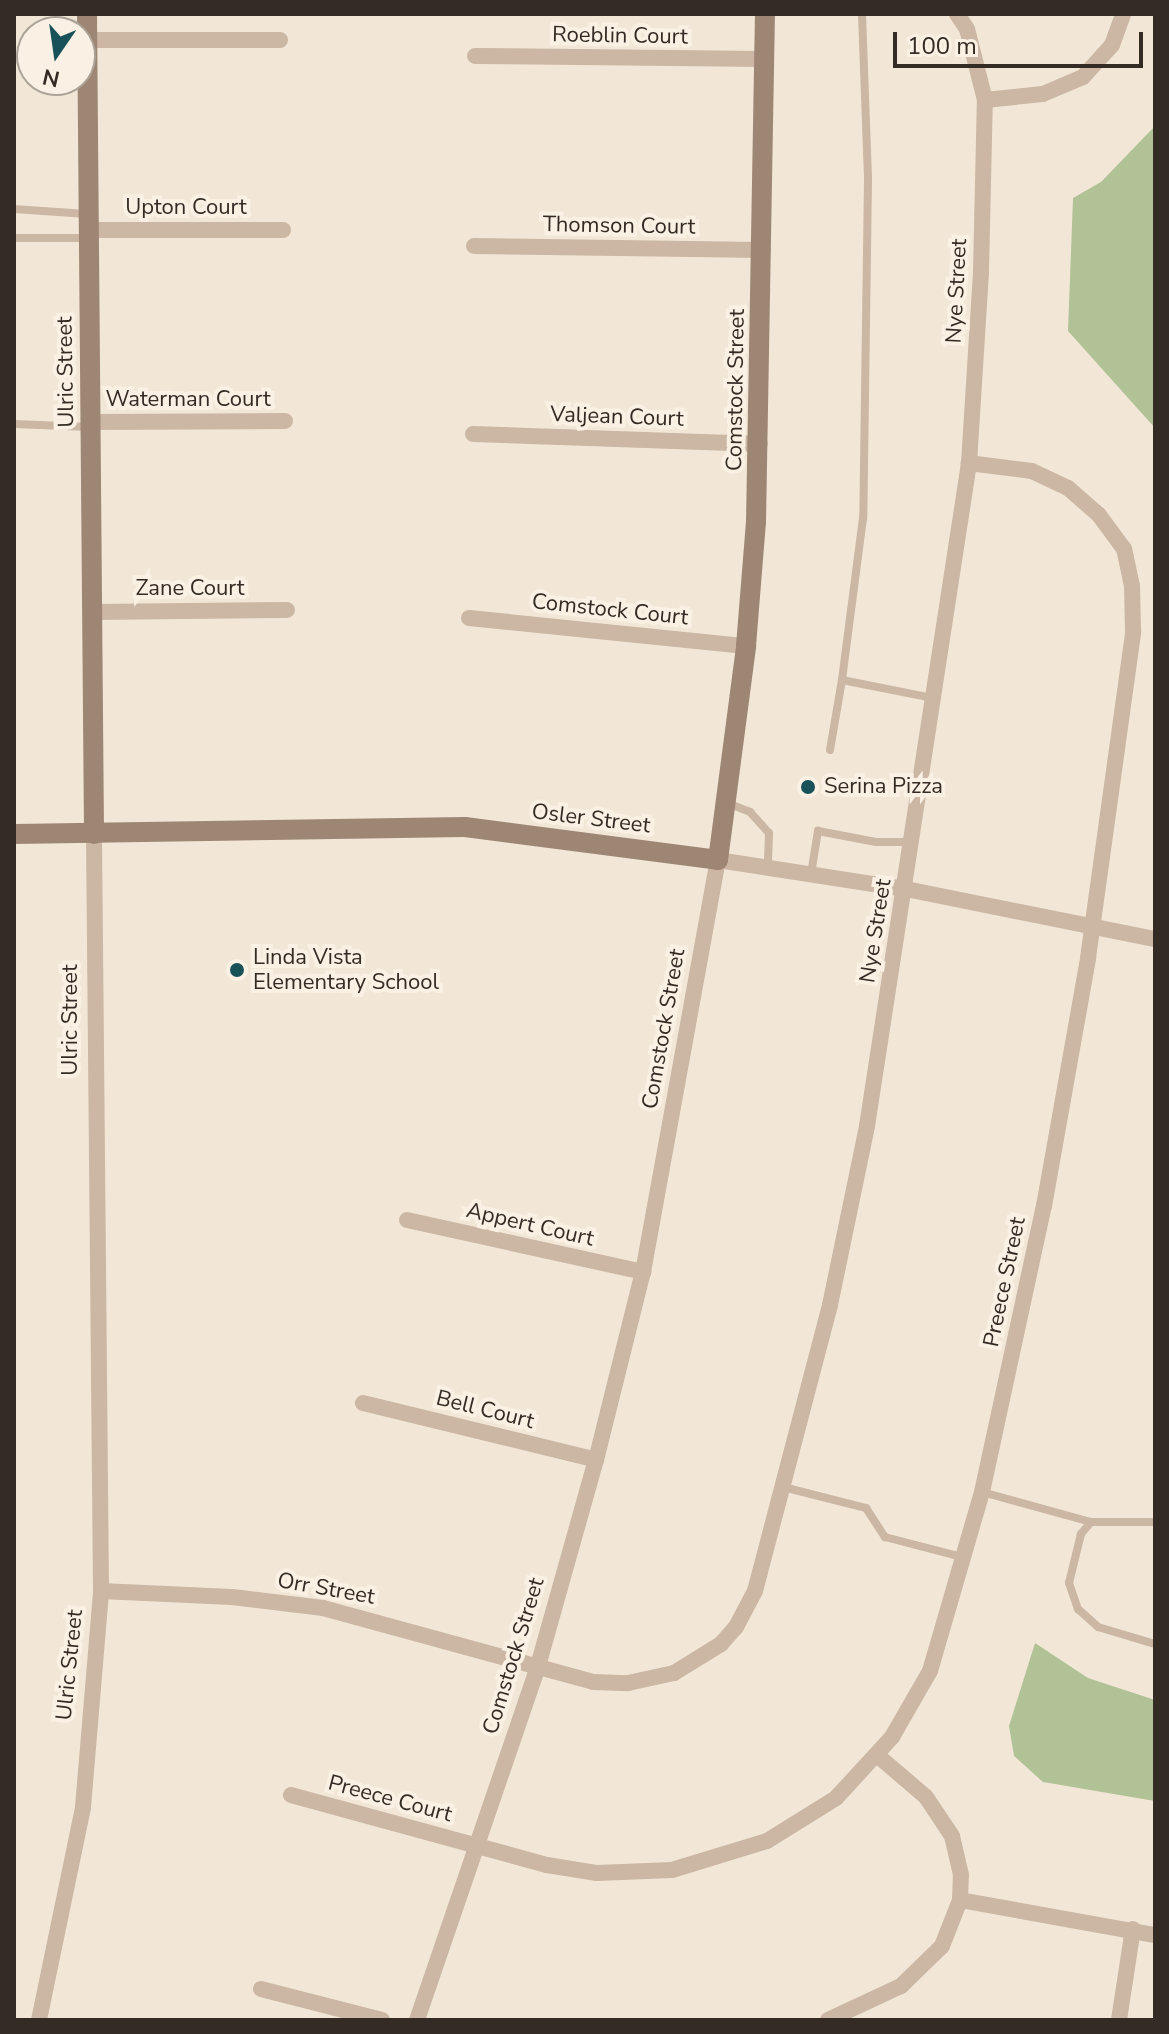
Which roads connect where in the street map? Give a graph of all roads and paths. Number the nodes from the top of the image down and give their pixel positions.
1 (765, 14) edge
2 (862, 14) edge
3 (957, 14) edge
4 (1123, 14) edge
5 (96, 40) edge
6 (280, 40) dead end
7 (475, 56) dead end
8 (765, 59) junction
9 (87, 96) edge
10 (985, 100) junction
11 (14, 209) edge
12 (88, 227) junction
13 (283, 230) dead end
14 (14, 238) edge
15 (474, 246) dead end
16 (763, 250) junction
17 (285, 421) dead end
18 (14, 424) edge
19 (91, 425) junction
20 (473, 434) dead end
21 (760, 444) junction
22 (969, 463) junction
23 (287, 610) dead end
24 (93, 612) junction
25 (469, 618) dead end
26 (746, 646) junction
27 (842, 680) junction
28 (933, 698) junction
29 (830, 750) dead end
30 (727, 802) junction
31 (14, 834) edge
32 (94, 834) junction
33 (912, 842) junction
34 (718, 860) junction
35 (768, 867) junction
36 (811, 874) junction
37 (906, 889) junction
38 (1092, 927) junction
39 (1155, 939) edge
40 (407, 1220) dead end
41 (643, 1272) junction
42 (363, 1403) dead end
43 (596, 1460) junction
44 (781, 1487) junction
45 (982, 1492) junction
46 (1091, 1522) junction
47 (1155, 1522) edge
48 (962, 1557) junction
49 (101, 1591) junction
50 (1155, 1644) edge
51 (538, 1666) junction
52 (877, 1755) junction
53 (291, 1795) dead end
54 (478, 1846) junction
55 (960, 1900) junction
56 (1133, 1929) junction
57 (1155, 1935) edge
58 (261, 1989) dead end
59 (39, 2020) edge
60 (382, 2020) edge
61 (417, 2020) edge
62 (828, 2020) edge
63 (1119, 2020) edge

1 - 8 street, Comstock Street
2 - 27 lane
3 - 10 street, Nye Street
4 - 10 street
5 - 6 street
7 - 8 street, Roeblin Court
8 - 16 street, Comstock Street
9 - 12 street, Ulric Street
10 - 22 street, Nye Street
11 - 12 lane
12 - 13 street, Upton Court
12 - 14 lane
12 - 19 street, Ulric Street
15 - 16 street, Thomson Court
16 - 21 street, Comstock Street
17 - 19 street, Waterman Court
18 - 19 lane
19 - 24 street, Ulric Street
20 - 21 street, Valjean Court
21 - 26 street, Comstock Street
22 - 28 street, Nye Street
22 - 38 street, Preece Street
23 - 24 street, Zane Court
24 - 32 street, Ulric Street
25 - 26 street, Comstock Court
26 - 30 street, Comstock Street
27 - 28 lane
27 - 29 lane
28 - 33 street, Nye Street
30 - 34 street, Comstock Street
30 - 35 lane
31 - 32 street, Osler Street
32 - 34 street, Osler Street
32 - 49 street, Ulric Street
33 - 36 lane
33 - 37 street, Nye Street
34 - 35 street, Osler Street
34 - 41 street, Comstock Street
35 - 36 street, Osler Street
36 - 37 street, Osler Street
37 - 38 street, Osler Street
37 - 44 street, Nye Street
38 - 39 street, Osler Street
38 - 45 street, Preece Street
40 - 41 street, Appert Court
41 - 43 street, Comstock Street
42 - 43 street, Bell Court
43 - 51 street, Comstock Street
44 - 48 lane
44 - 51 street, Nye Street
45 - 46 lane
45 - 48 street, Preece Street
46 - 47 lane
46 - 50 lane
48 - 52 street, Preece Street
49 - 51 street, Orr Street
49 - 59 street, Ulric Street
51 - 54 street, Comstock Street
52 - 54 street, Preece Street
52 - 55 street
53 - 54 street, Preece Court
54 - 61 street, Comstock Street
55 - 56 street
55 - 62 street
56 - 57 street
56 - 63 street
58 - 60 street

